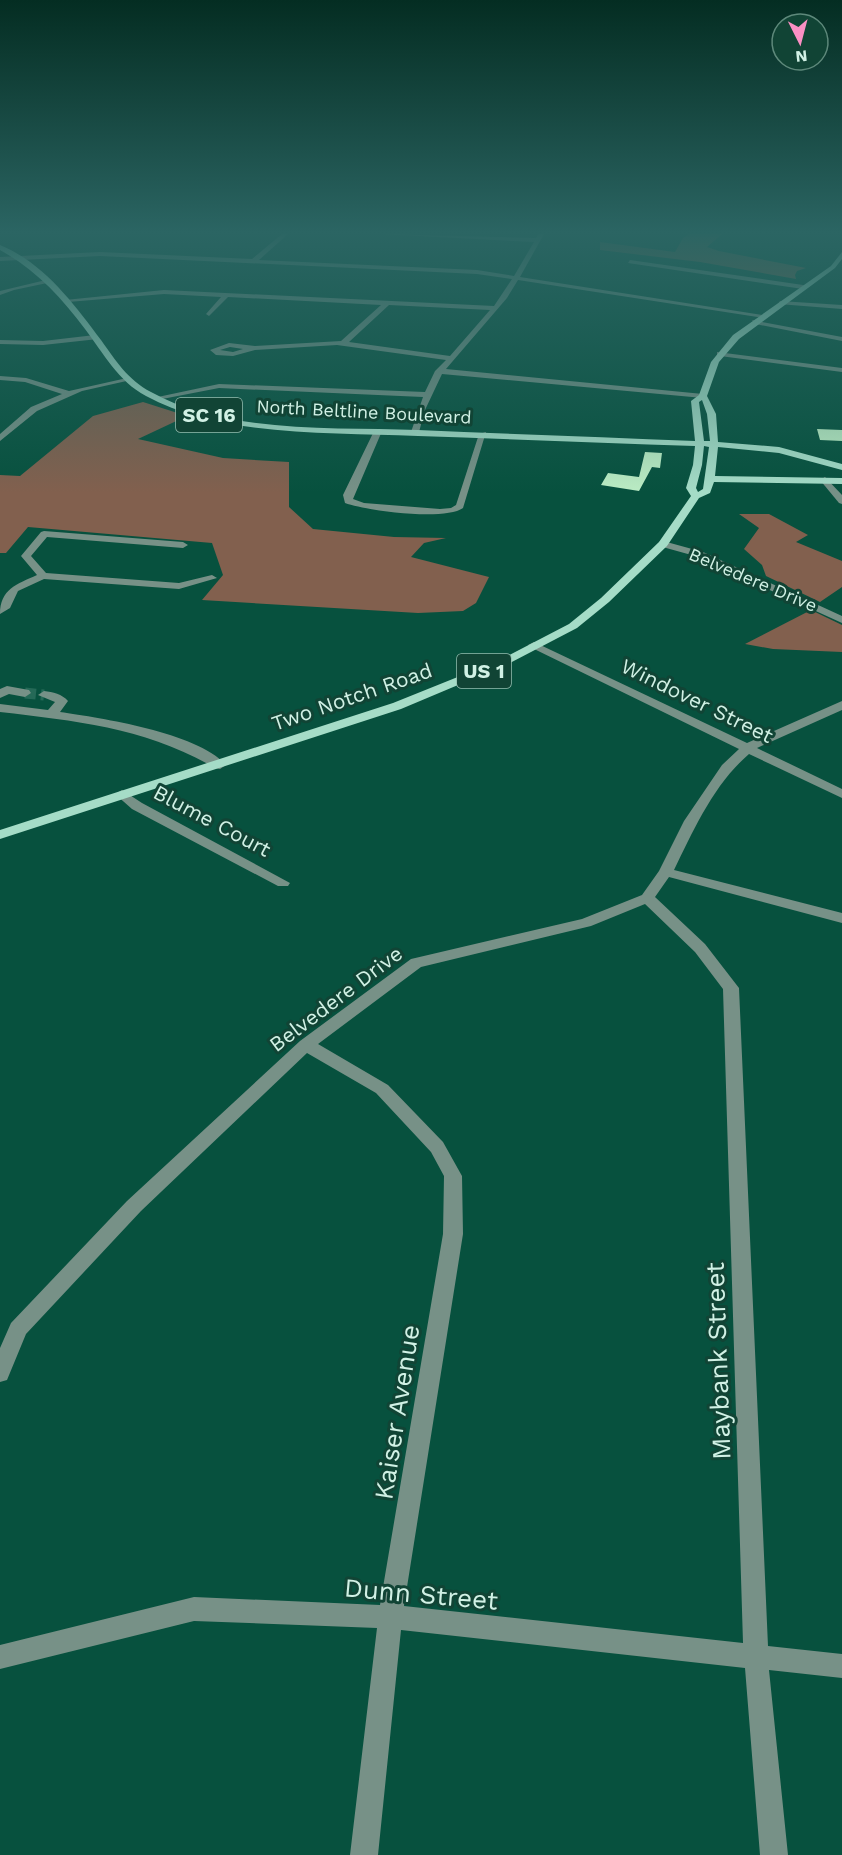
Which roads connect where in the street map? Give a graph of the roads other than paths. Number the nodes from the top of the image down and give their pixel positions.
1 (83, 321) edge
2 (368, 321) edge
3 (484, 321) edge
4 (755, 322) joint
5 (95, 338) junction
6 (842, 339) edge
7 (0, 342) edge
8 (344, 343) junction
9 (255, 348) dead end
10 (720, 354) junction
11 (451, 358) junction
12 (842, 370) edge
13 (439, 371) junction
14 (0, 378) edge
15 (131, 382) junction
16 (69, 394) junction
17 (427, 395) junction
18 (703, 396) junction
19 (157, 398) junction
20 (378, 431) junction
21 (415, 432) junction
22 (483, 434) junction
23 (543, 437) junction
24 (0, 438) edge
25 (716, 440) junction
26 (700, 443) junction
27 (842, 462) edge
28 (842, 467) edge
29 (712, 479) junction
30 (842, 479) edge
31 (825, 480) junction
32 (748, 482) junction
33 (702, 493) junction
34 (842, 501) edge
35 (663, 544) junction
36 (183, 545) dead end
37 (43, 576) junction
38 (212, 578) dead end
39 (0, 611) edge
40 (842, 620) edge
41 (534, 645) junction
42 (25, 693) tunnel mouth
43 (0, 694) edge
44 (44, 695) dead end
45 (842, 705) edge
46 (0, 708) edge
47 (51, 715) junction
48 (748, 748) junction
49 (220, 765) junction
50 (122, 794) junction
51 (842, 794) edge
52 (0, 835) edge
53 (666, 872) junction
54 (283, 883) dead end
55 (646, 898) junction
56 (842, 918) edge
57 (306, 1045) junction
58 (0, 1373) edge
59 (390, 1617) junction
60 (0, 1657) edge
61 (756, 1658) junction
62 (842, 1666) edge
63 (364, 1855) edge
64 (774, 1855) edge

1 - 5 main road, North Beltline Boulevard / SC 16
2 - 8 street
3 - 11 street
4 - 6 street
4 - 10 main road
5 - 7 street
5 - 15 main road, North Beltline Boulevard / SC 16
8 - 9 street
8 - 11 street
10 - 12 street
10 - 18 main road
11 - 13 street
13 - 17 street
13 - 18 street
14 - 16 street
15 - 16 street
15 - 19 main road, North Beltline Boulevard / SC 16
16 - 24 street
17 - 19 street
17 - 21 street
18 - 25 main road, Two Notch Road
18 - 26 main road
19 - 20 main road, North Beltline Boulevard / SC 16
20 - 21 main road, North Beltline Boulevard / SC 16
20 - 22 street
21 - 22 main road, North Beltline Boulevard / SC 16
22 - 23 main road, North Beltline Boulevard / SC 16
23 - 26 main road, North Beltline Boulevard / SC 16
23 - 26 main road
25 - 26 main road
25 - 27 main road
25 - 28 main road
25 - 29 main road, Two Notch Road / US 1
26 - 33 main road
29 - 32 main road
29 - 33 main road, Two Notch Road / US 1
30 - 31 main road
31 - 32 main road
31 - 34 street
32 - 33 main road
33 - 35 main road, Two Notch Road / US 1
35 - 40 street, Belvedere Drive
35 - 41 main road, Two Notch Road / US 1
36 - 37 street
37 - 38 street
37 - 39 street
41 - 48 street, Windover Street
41 - 49 main road, Two Notch Road / US 1
42 - 43 street
44 - 47 street
45 - 48 street, Belvedere Drive
46 - 47 street
47 - 49 street
48 - 51 street, Windover Street
48 - 53 street, Belvedere Drive
49 - 50 main road, Two Notch Road / US 1
50 - 52 main road, Two Notch Road / US 1
50 - 54 street, Blume Court
53 - 55 street, Belvedere Drive
53 - 56 street
55 - 57 street, Belvedere Drive
55 - 61 street, Maybank Street
57 - 58 street, Belvedere Drive
57 - 59 street, Kaiser Avenue
59 - 60 street, Dunn Street
59 - 61 street, Dunn Street
59 - 63 street, Kaiser Avenue
61 - 62 street, Dunn Street
61 - 64 street, Maybank Street

